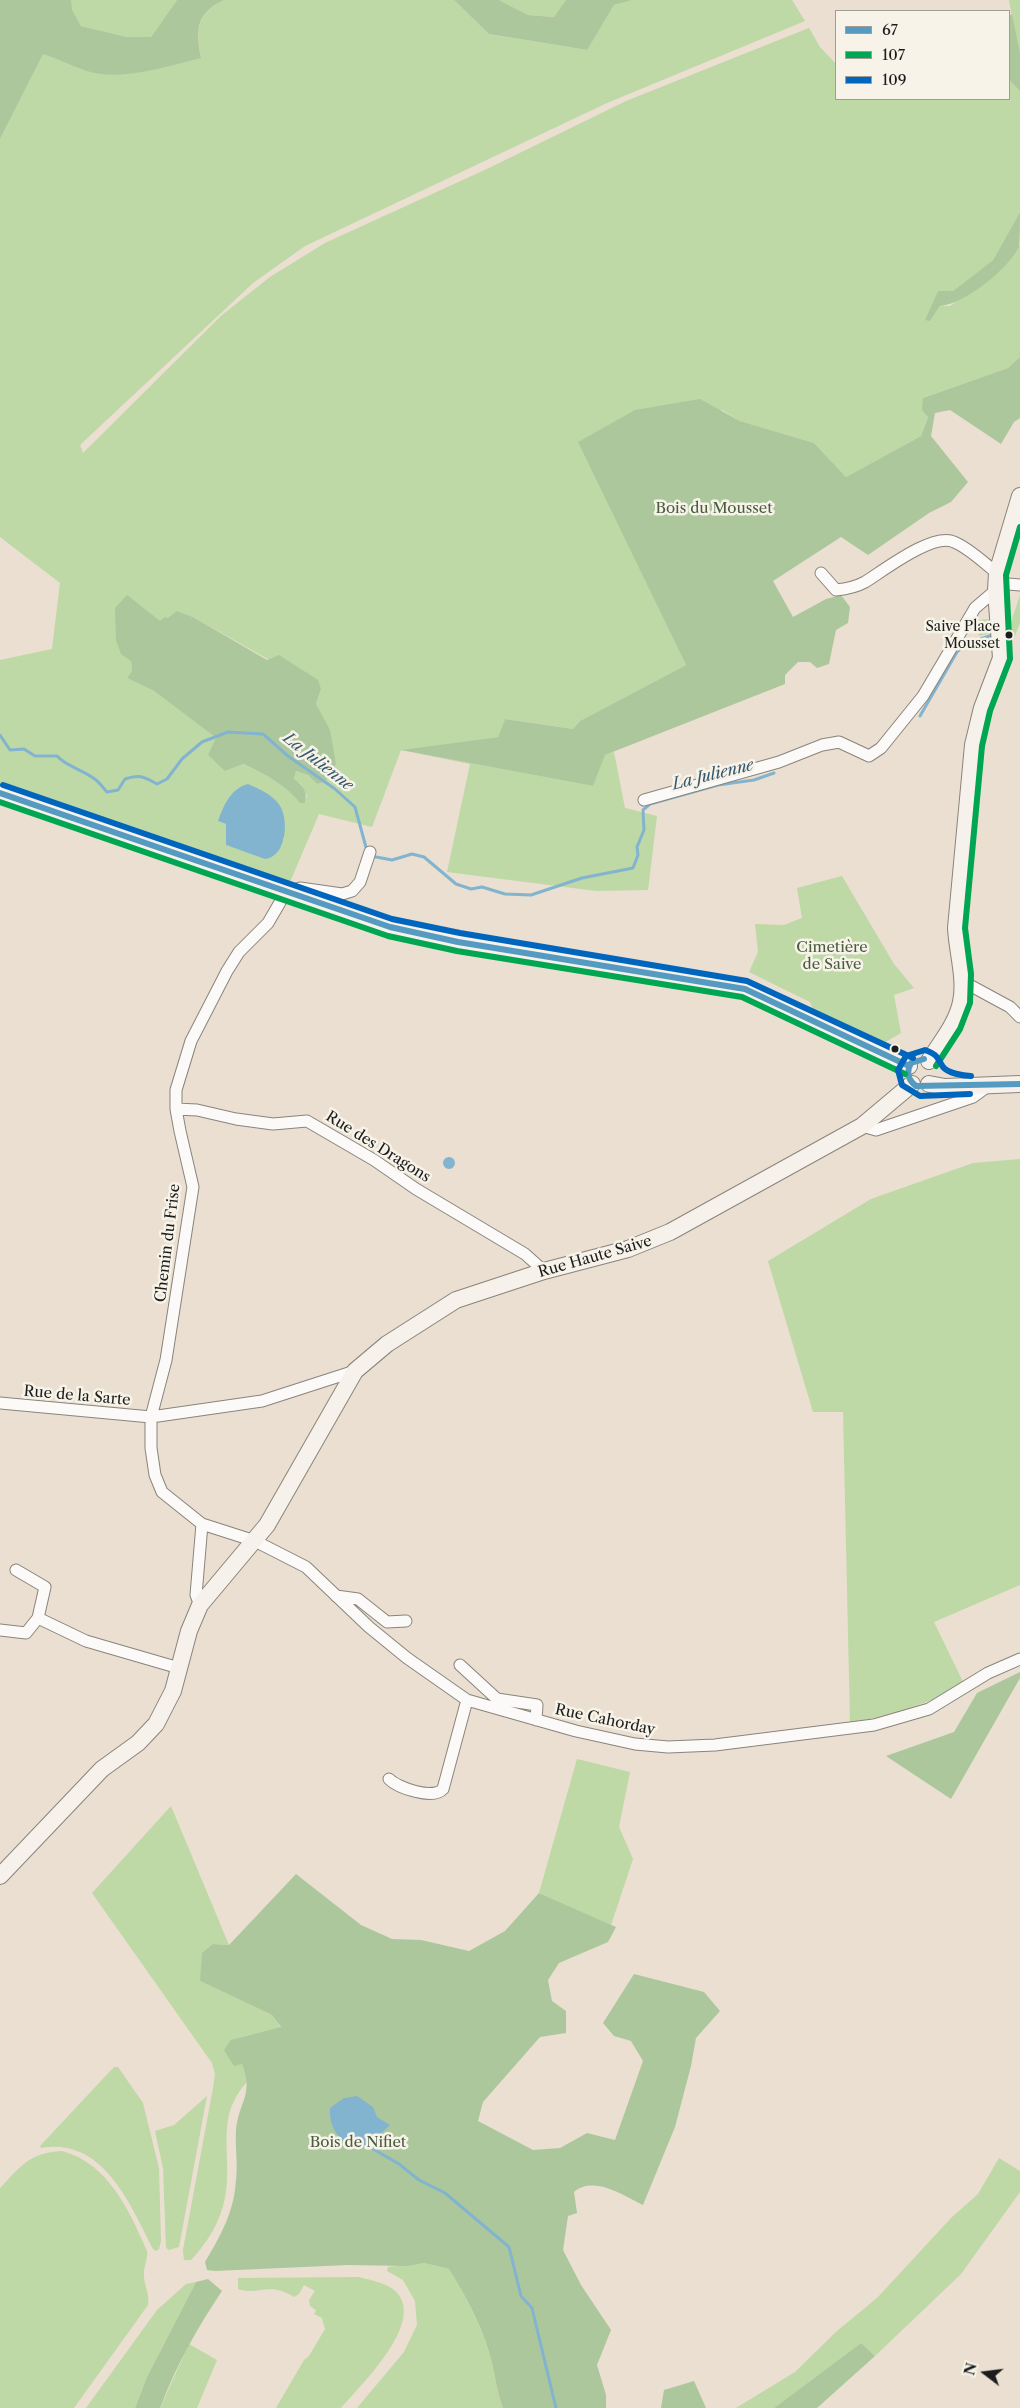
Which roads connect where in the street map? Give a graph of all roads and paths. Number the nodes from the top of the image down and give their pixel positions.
1 (1020, 496) edge
2 (821, 573) dead end
3 (997, 582) junction
4 (1020, 585) edge
5 (0, 793) edge
6 (644, 800) dead end
7 (368, 854) dead end
8 (286, 892) junction
9 (962, 981) junction
10 (1020, 1016) edge
11 (909, 1066) junction
12 (931, 1073) junction
13 (912, 1084) junction
14 (1020, 1084) edge
15 (988, 1086) junction
16 (176, 1109) junction
17 (862, 1126) junction
18 (544, 1270) junction
19 (355, 1371) junction
20 (0, 1403) edge
21 (151, 1417) junction
22 (202, 1524) junction
23 (255, 1541) junction
24 (16, 1570) dead end
25 (336, 1596) junction
26 (200, 1605) junction
27 (38, 1618) junction
28 (406, 1621) dead end
29 (0, 1630) edge
30 (1020, 1659) edge
31 (460, 1665) dead end
32 (179, 1668) junction
33 (468, 1700) junction
34 (536, 1720) junction
35 (389, 1779) dead end
36 (0, 1876) edge

1 - 3 street
2 - 3 street
3 - 4 street
3 - 6 street
3 - 9 street
5 - 8 street
7 - 8 street
8 - 11 street
8 - 16 street, Chemin du Frise
9 - 10 street
9 - 12 street
11 - 12 street
11 - 13 street
12 - 13 street
12 - 15 street
13 - 17 street, Rue Haute Saive
14 - 15 street
15 - 17 street
16 - 18 street, Rue des Dragons
16 - 21 street, Chemin du Frise
17 - 18 street, Rue Haute Saive
18 - 19 street, Rue Haute Saive
19 - 21 street, Rue Haute Saive
19 - 23 street, Rue Haute Saive
20 - 21 street, Rue de la Sarte
21 - 22 street
22 - 23 street
22 - 26 street, Rue Haute Saive
23 - 25 street, Rue Cahorday
23 - 26 street, Rue Haute Saive
24 - 27 street
25 - 28 street
25 - 33 street, Rue Cahorday
26 - 32 street, Rue Haute Saive
27 - 29 street
27 - 32 street
30 - 34 street, Rue Cahorday
31 - 34 street
32 - 36 street, Rue Haute Saive
33 - 34 street, Rue Cahorday
33 - 35 street

